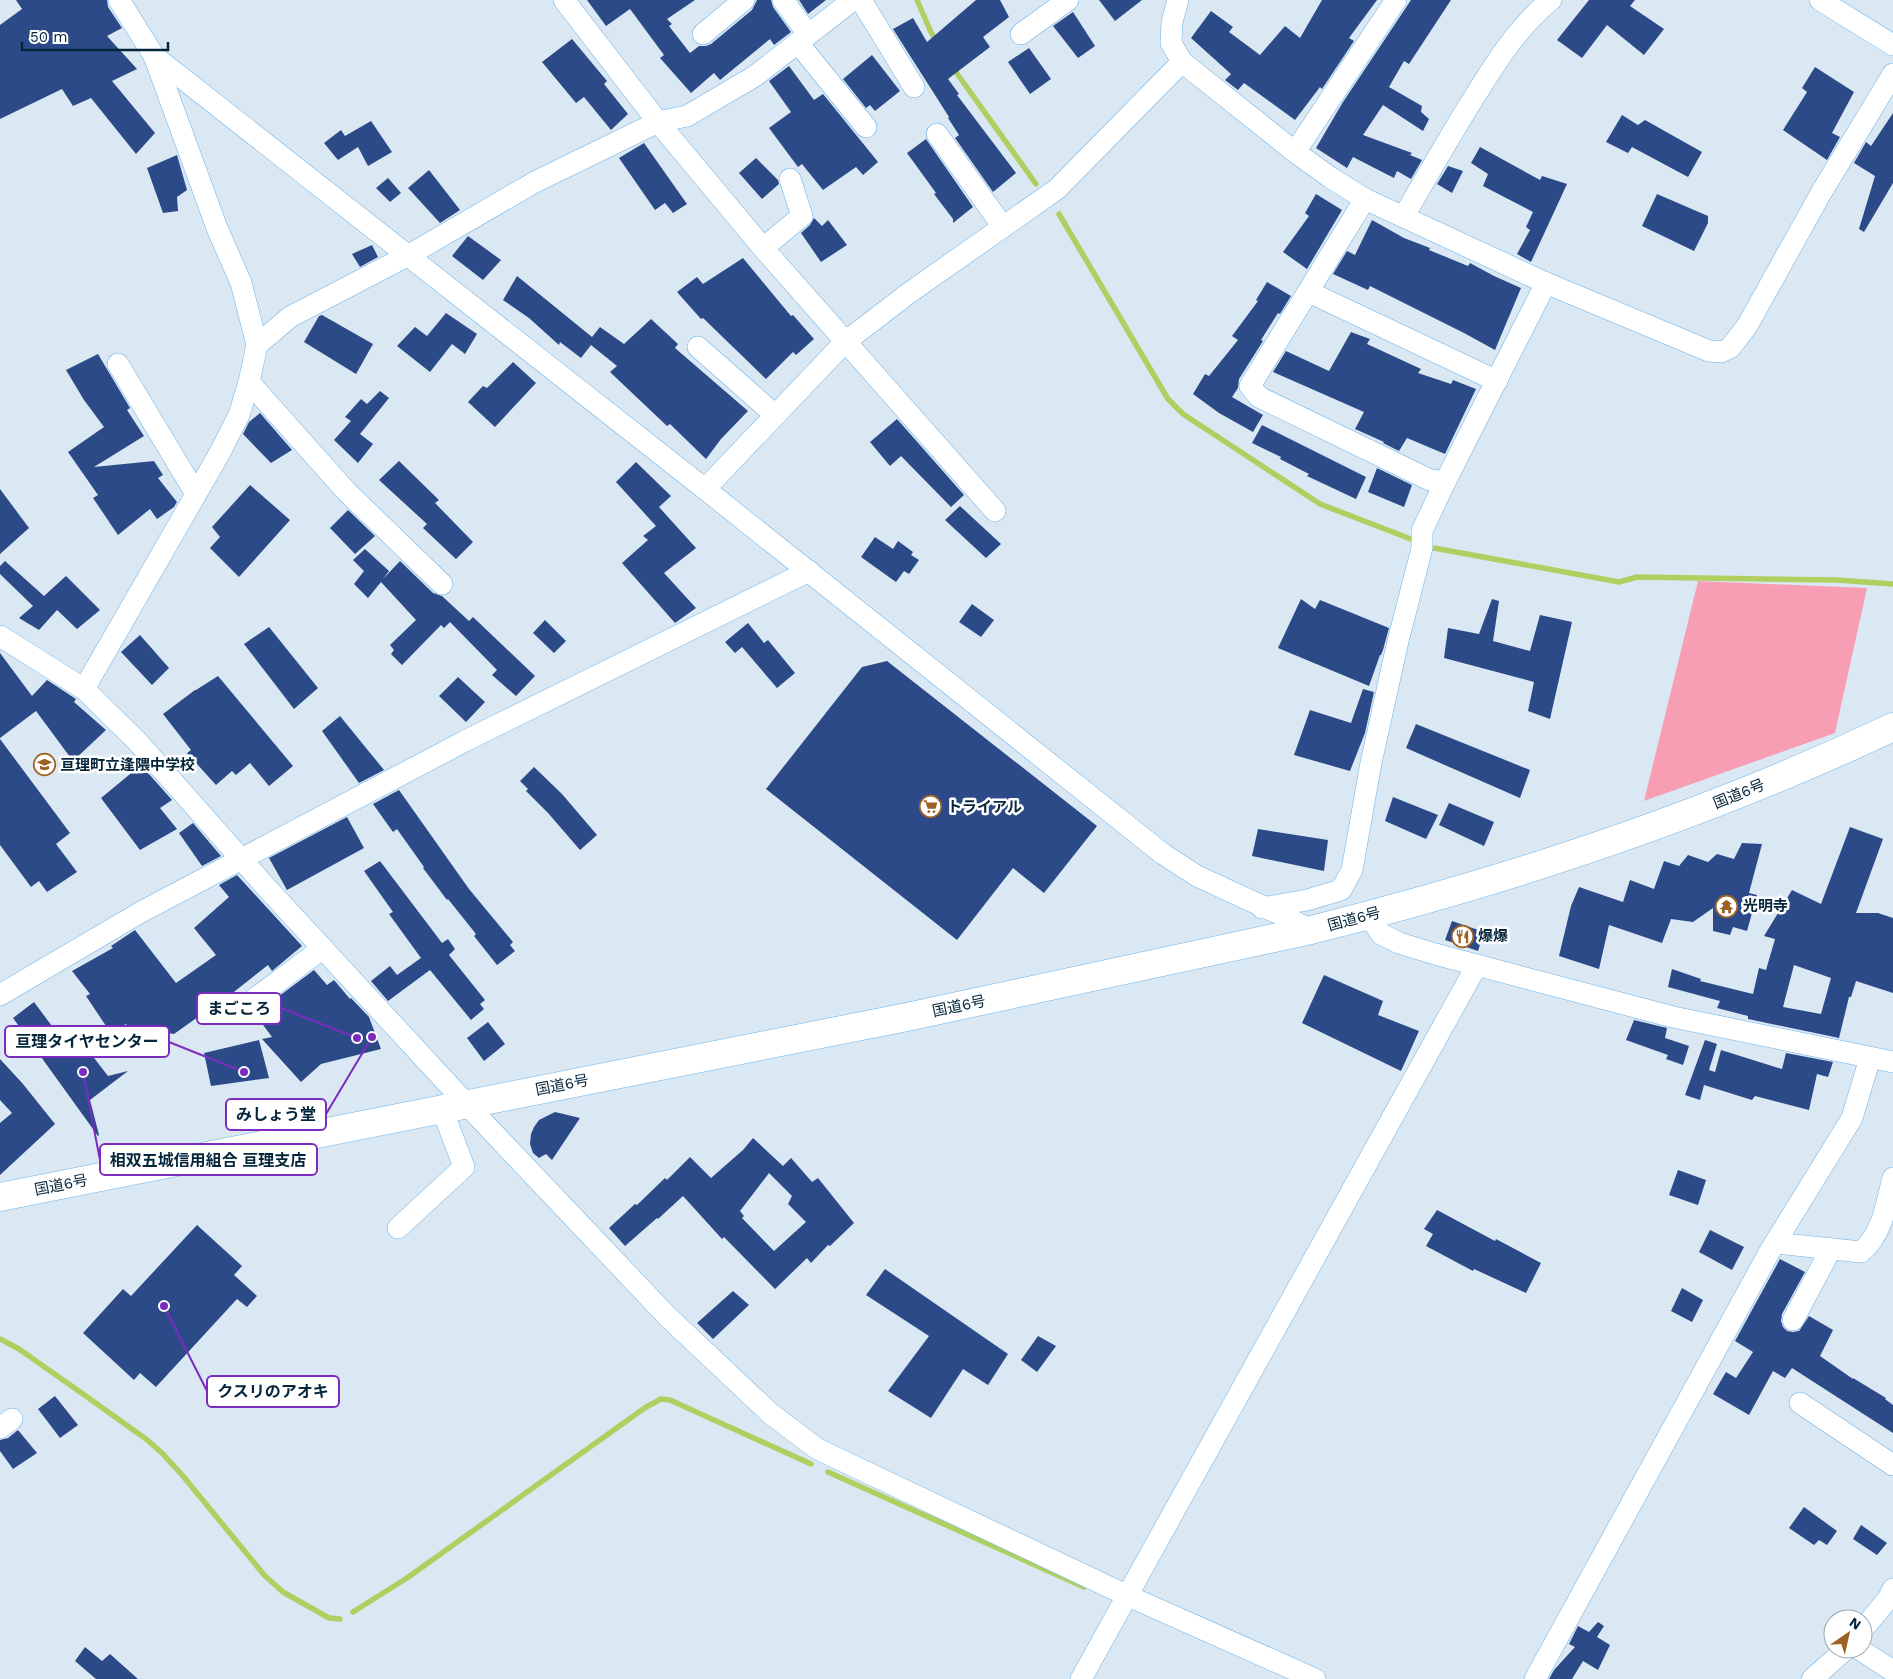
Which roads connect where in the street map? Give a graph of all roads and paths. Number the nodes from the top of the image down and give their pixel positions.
1 (119, 0) edge
2 (564, 0) edge
3 (744, 0) edge
4 (783, 0) edge
5 (853, 0) edge
6 (861, 0) edge
7 (1068, 0) edge
8 (1178, 0) edge
9 (1396, 0) edge
10 (1551, 0) edge
11 (1820, 0) edge
12 (703, 34) dead end
13 (1021, 34) dead end
14 (803, 38) junction
15 (1893, 45) edge
16 (154, 56) junction
17 (1182, 62) junction
18 (1893, 74) edge
19 (914, 87) dead end
20 (658, 122) junction
21 (866, 127) dead end
22 (937, 134) dead end
23 (1295, 152) junction
24 (790, 179) dead end
25 (1365, 199) junction
26 (1404, 216) junction
27 (1003, 227) junction
28 (763, 248) junction
29 (408, 255) junction
30 (1546, 283) junction
31 (1310, 292) junction
32 (845, 342) junction
33 (257, 345) junction
34 (698, 347) dead end
35 (118, 364) dead end
36 (1497, 381) junction
37 (249, 382) junction
38 (775, 415) junction
39 (1445, 482) junction
40 (705, 489) junction
41 (196, 494) junction
42 (995, 511) dead end
43 (808, 571) junction
44 (442, 584) dead end
45 (0, 636) edge
46 (84, 689) junction
47 (1893, 727) edge
48 (241, 860) junction
49 (1262, 908) junction
50 (1369, 916) junction
51 (1311, 930) junction
52 (323, 948) junction
53 (1476, 965) junction
54 (0, 995) edge
55 (241, 1009) dead end
56 (1870, 1058) junction
57 (1893, 1062) edge
58 (454, 1106) junction
59 (1893, 1178) edge
60 (0, 1197) edge
61 (398, 1228) dead end
62 (1775, 1243) junction
63 (1831, 1249) junction
64 (1793, 1320) dead end
65 (1800, 1403) dead end
66 (1893, 1465) edge
67 (1893, 1589) edge
68 (1126, 1595) junction
69 (1873, 1618) edge
70 (1873, 1658) edge
71 (1835, 1659) edge
72 (1893, 1671) edge
73 (1081, 1679) edge
74 (1315, 1679) edge
75 (1535, 1679) edge
76 (1812, 1679) edge

1 - 16 street
2 - 20 street
3 - 12 street
4 - 14 street
5 - 14 street
6 - 19 street
7 - 13 street
8 - 17 street
9 - 23 street
10 - 26 street
11 - 15 street
14 - 20 street
14 - 21 street
16 - 29 street
16 - 33 street
17 - 23 street
17 - 27 street
18 - 30 street
20 - 28 street
20 - 29 street
22 - 27 street
23 - 25 street
24 - 28 street
25 - 26 street
25 - 31 street
26 - 30 street
27 - 32 street
28 - 32 street
29 - 33 street
29 - 40 street
30 - 36 street
31 - 36 street
31 - 39 street
32 - 38 street
32 - 42 street
33 - 37 street
34 - 38 street
35 - 41 street
36 - 39 street
37 - 41 street
37 - 44 street
38 - 40 street
39 - 49 street
40 - 43 street
41 - 46 street
43 - 48 street
43 - 49 street
45 - 46 street
46 - 48 street
47 - 50 highway, 国道6号
48 - 52 street
48 - 54 street
49 - 51 street
50 - 51 highway, 国道6号
50 - 53 street
51 - 58 highway, 国道6号
52 - 55 street
52 - 58 street
53 - 56 street
53 - 68 street
56 - 57 street
56 - 62 street
58 - 60 highway, 国道6号
58 - 61 street
58 - 68 street
59 - 63 street
62 - 63 street
62 - 75 street
63 - 64 street
65 - 66 street
67 - 69 street
68 - 73 street
68 - 74 street
70 - 72 street
71 - 76 street

